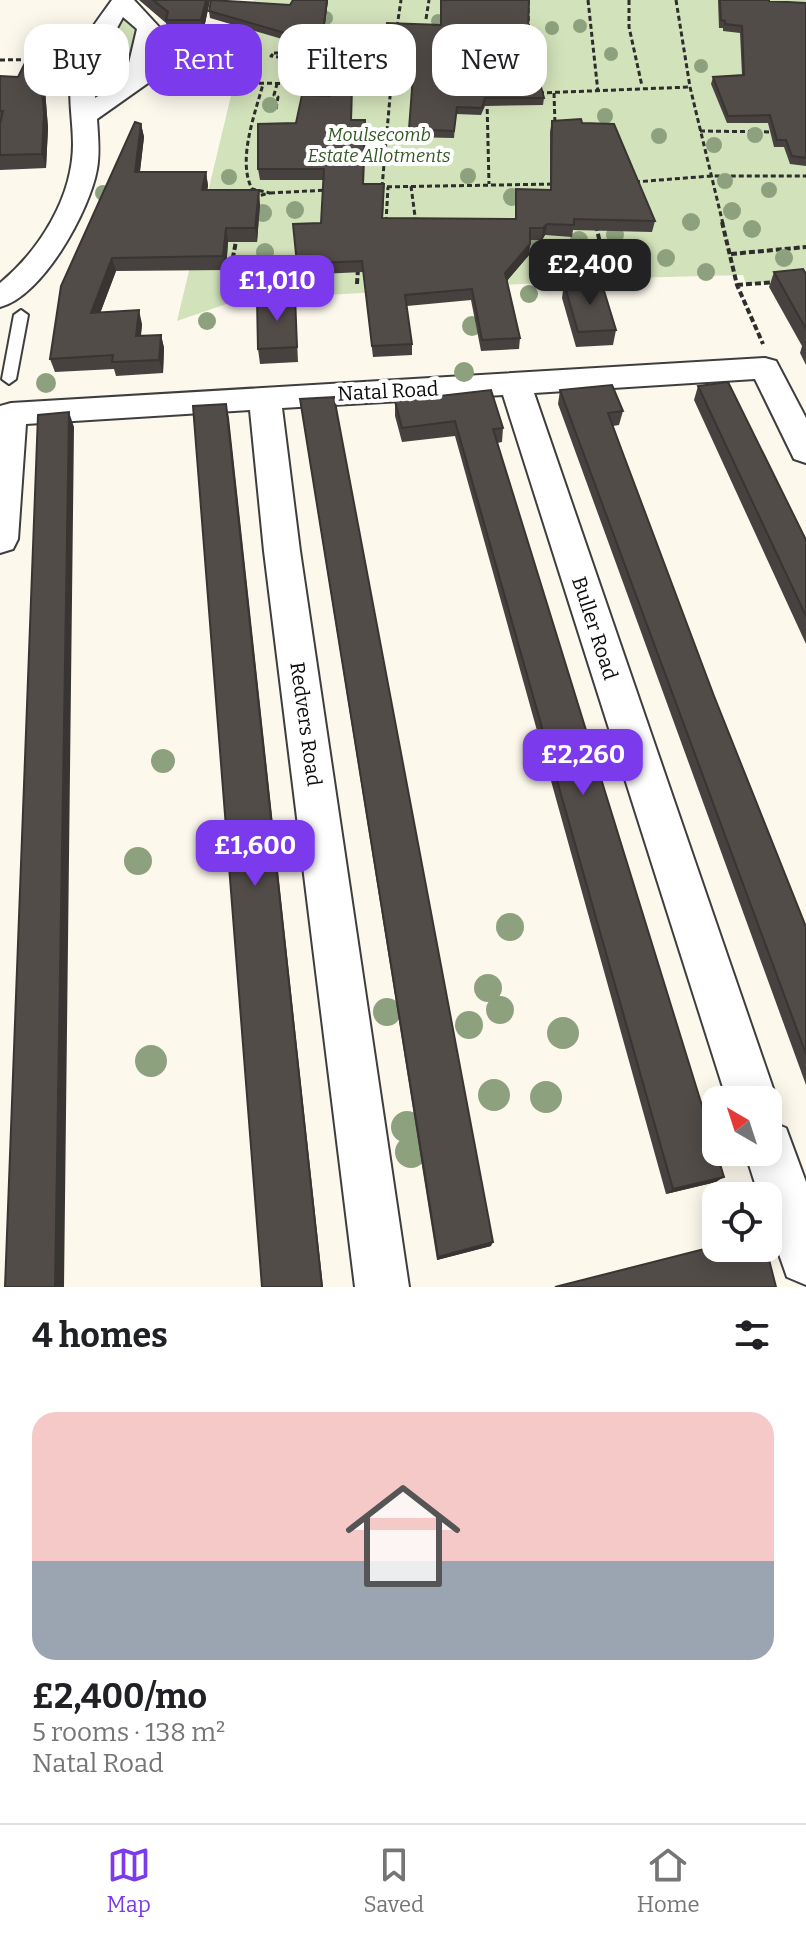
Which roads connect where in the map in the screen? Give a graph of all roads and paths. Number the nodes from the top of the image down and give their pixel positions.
1 (401, 0) edge
2 (429, 0) edge
3 (528, 0) edge
4 (588, 0) edge
5 (629, 0) edge
6 (676, 0) edge
7 (122, 1) edge
8 (426, 19) dead end
9 (108, 24) edge
10 (397, 24) edge
11 (528, 24) edge
12 (24, 59) edge
13 (0, 60) edge
14 (263, 84) joint
15 (277, 84) joint
16 (642, 86) junction
17 (690, 87) junction
18 (598, 92) junction
19 (547, 93) edge
20 (554, 93) junction
21 (83, 96) edge
22 (306, 96) edge
23 (391, 96) edge
24 (487, 96) edge
25 (305, 104) edge
26 (276, 109) dead end
27 (84, 116) junction
28 (554, 130) edge
29 (700, 131) junction
30 (778, 132) edge
31 (556, 176) edge
32 (711, 176) junction
33 (806, 176) edge
34 (634, 182) edge
35 (489, 184) junction
36 (554, 184) junction
37 (565, 185) edge
38 (411, 186) junction
39 (385, 187) junction
40 (372, 188) edge
41 (332, 190) edge
42 (270, 193) junction
43 (246, 200) edge
44 (593, 215) edge
45 (239, 222) edge
46 (385, 225) edge
47 (417, 230) edge
48 (806, 247) edge
49 (359, 253) edge
50 (731, 254) junction
51 (607, 275) dead end
52 (777, 282) edge
53 (357, 284) dead end
54 (737, 285) junction
55 (226, 294) dead end
56 (0, 298) edge
57 (21, 315) dead end
58 (8, 351) edge
59 (765, 368) junction
60 (9, 379) dead end
61 (515, 384) junction
62 (265, 399) junction
63 (806, 451) edge
64 (0, 539) edge
65 (747, 1086) edge
66 (775, 1166) edge
67 (806, 1258) edge
68 (382, 1287) edge

1 - 10 path
2 - 8 path
3 - 11 path
4 - 18 path
5 - 16 path
6 - 17 path
7 - 9 street
7 - 27 street
12 - 13 path
14 - 15 path
14 - 42 path
15 - 26 path
16 - 17 path
16 - 18 path
17 - 29 path
18 - 20 path
19 - 20 path
20 - 28 path
21 - 27 street
22 - 25 path
23 - 39 path
24 - 35 path
27 - 56 street
29 - 30 path
29 - 32 path
31 - 36 path
32 - 33 path
32 - 34 path
32 - 50 path
35 - 36 path
35 - 38 path
36 - 37 path
38 - 39 path
38 - 47 path
39 - 40 path
39 - 46 path
41 - 42 path
42 - 43 path
44 - 51 path
45 - 55 path
48 - 50 path
49 - 53 path
50 - 54 path
52 - 54 path
54 - 59 path
57 - 58 lane
58 - 60 lane
59 - 61 street, Natal Road
59 - 63 street
61 - 62 street, Natal Road
61 - 65 street, Buller Road
62 - 64 street, Natal Road
62 - 68 street, Redvers Road
66 - 67 street

